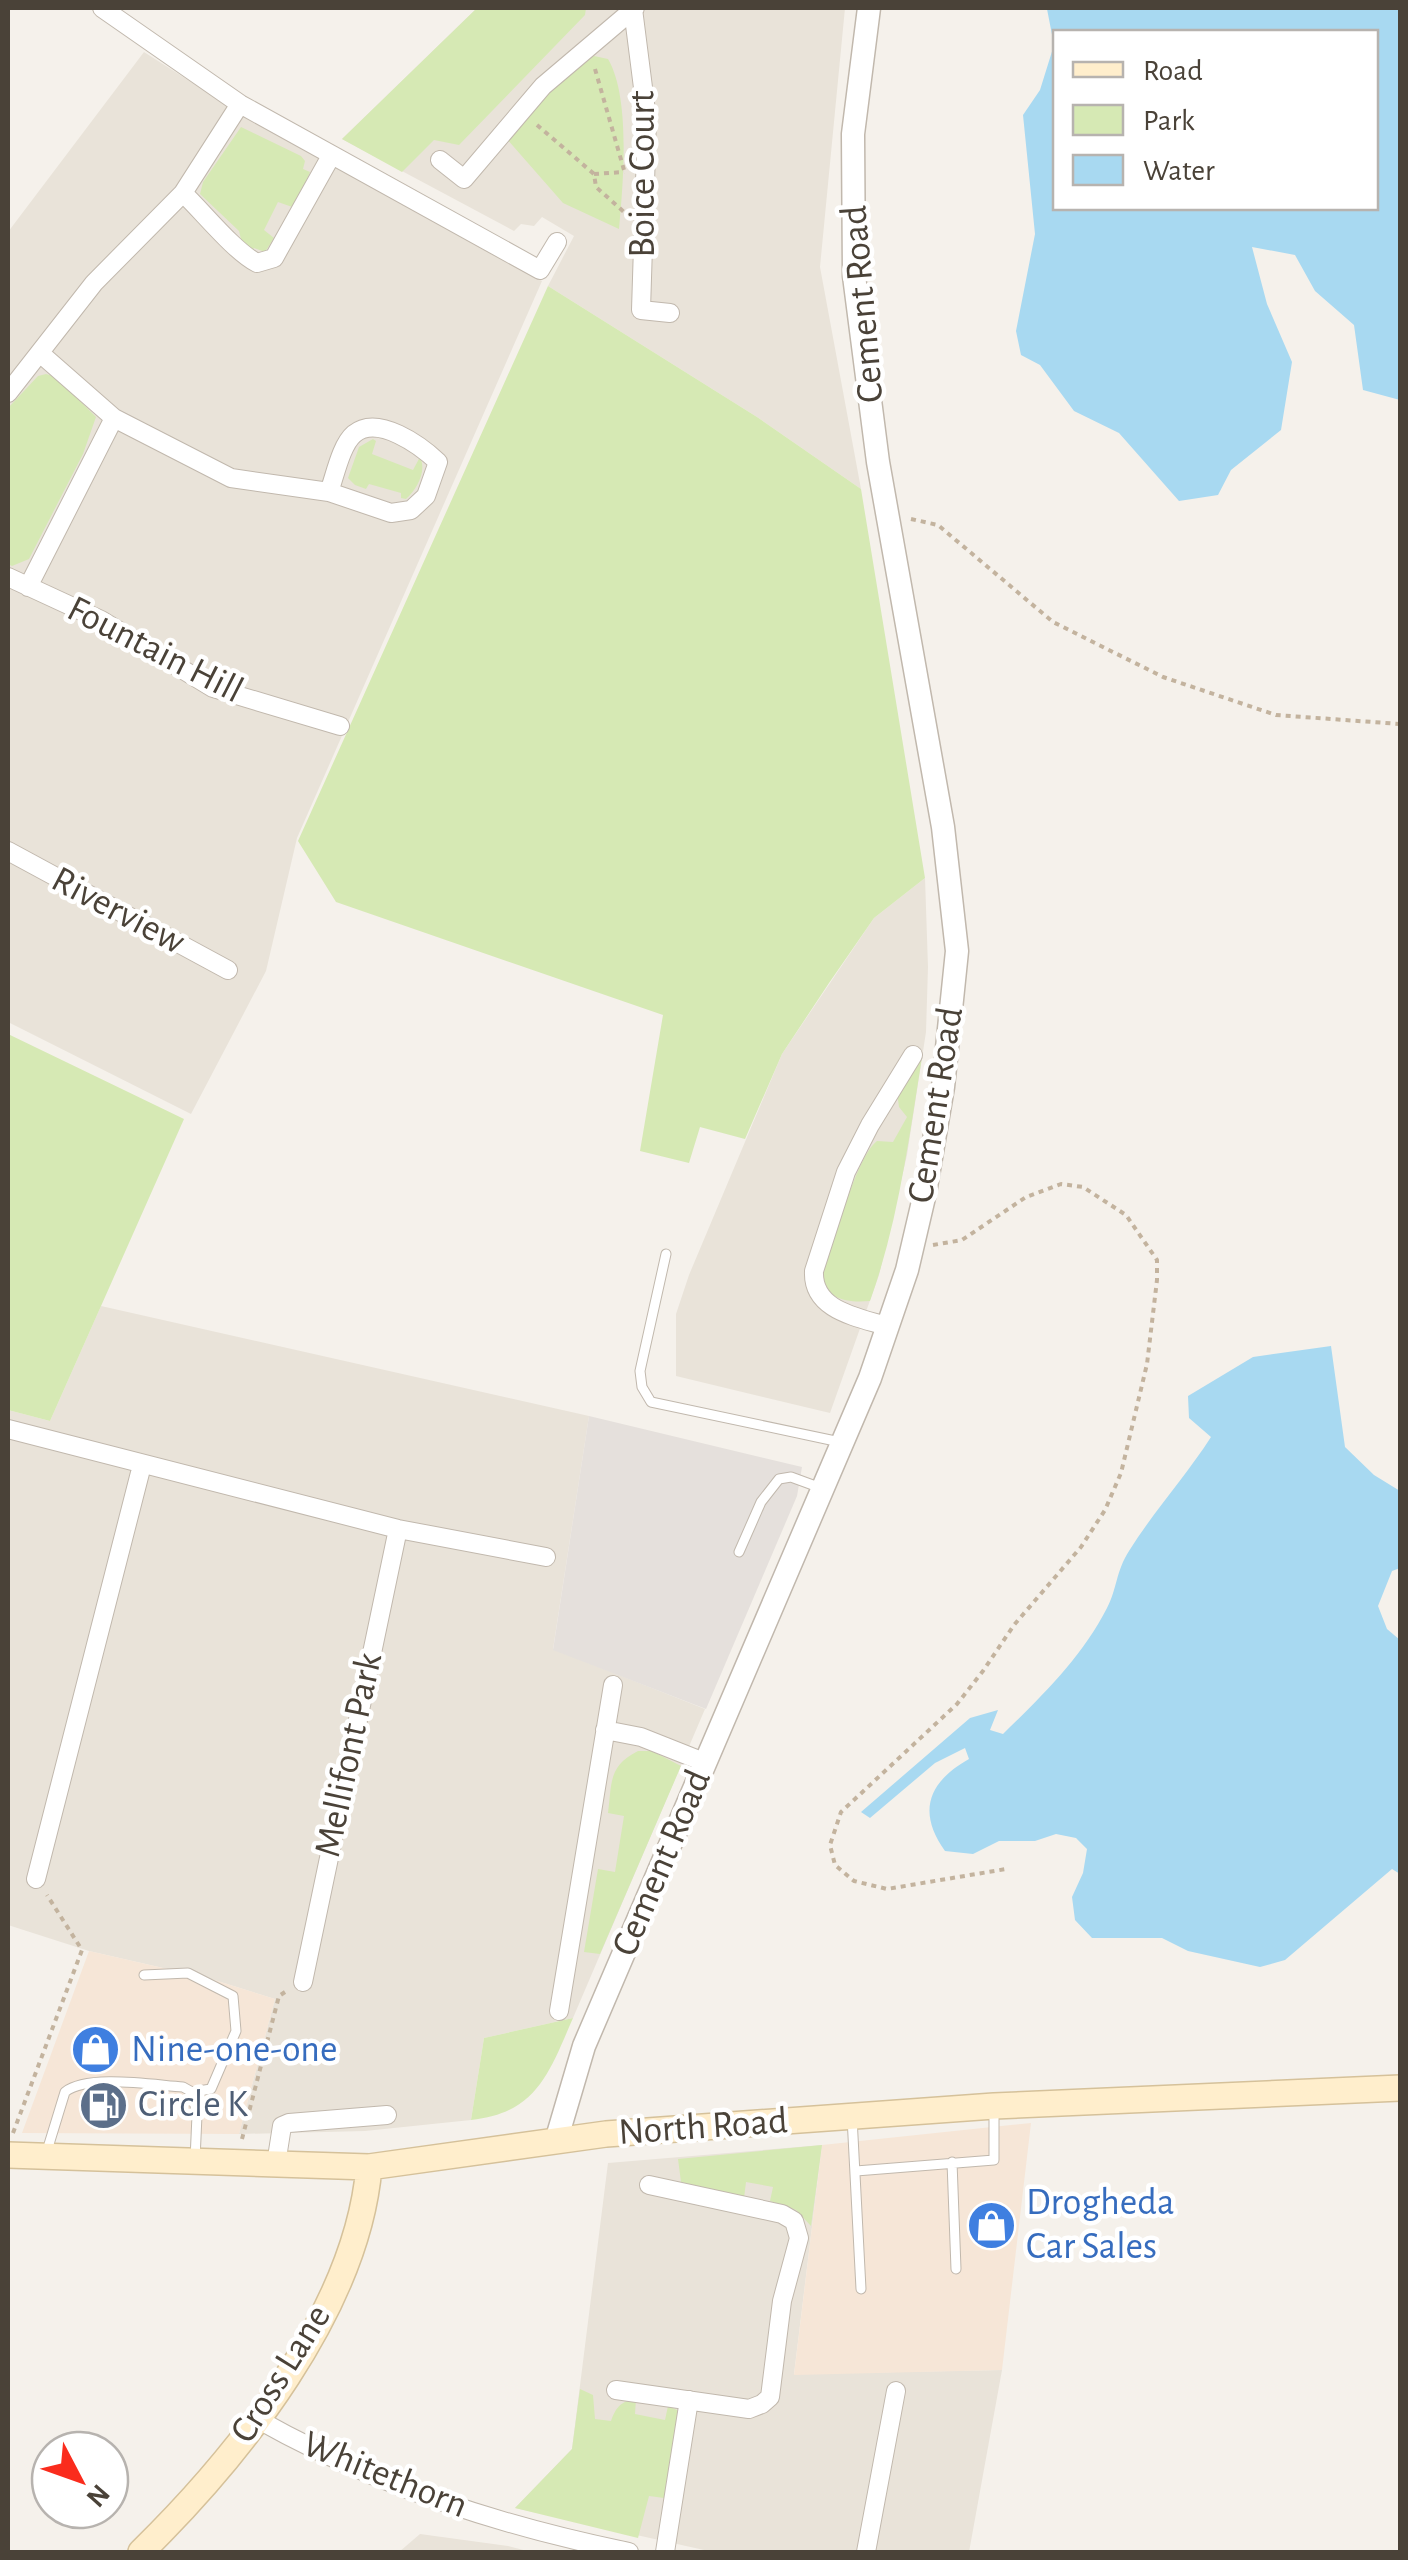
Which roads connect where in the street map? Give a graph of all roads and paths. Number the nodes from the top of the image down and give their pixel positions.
1 (102, 8) edge
2 (634, 8) edge
3 (868, 8) edge
4 (588, 45) junction
5 (240, 104) junction
6 (521, 112) junction
7 (331, 156) junction
8 (440, 160) dead end
9 (625, 172) junction
10 (648, 172) junction
11 (594, 174) junction
12 (183, 194) junction
13 (646, 232) junction
14 (557, 242) dead end
15 (670, 313) dead end
16 (41, 354) junction
17 (8, 393) edge
18 (114, 418) junction
19 (329, 492) junction
20 (887, 514) junction
21 (8, 576) edge
22 (28, 588) junction
23 (1400, 724) edge
24 (340, 726) dead end
25 (8, 851) edge
26 (228, 970) dead end
27 (913, 1055) dead end
28 (913, 1244) junction
29 (666, 1254) dead end
30 (888, 1327) junction
31 (8, 1429) edge
32 (843, 1442) junction
33 (142, 1466) junction
34 (824, 1489) junction
35 (398, 1529) junction
36 (739, 1552) dead end
37 (546, 1557) dead end
38 (613, 1685) dead end
39 (606, 1730) junction
40 (704, 1762) junction
41 (1006, 1869) dead end
42 (36, 1879) joint
43 (144, 1975) dead end
44 (303, 1982) joint
45 (559, 2010) dead end
46 (1400, 2088) edge
47 (192, 2092) junction
48 (994, 2106) junction
49 (386, 2114) dead end
50 (852, 2117) junction
51 (556, 2141) junction
52 (8, 2147) edge
53 (8, 2154) edge
54 (45, 2156) junction
55 (195, 2162) junction
56 (952, 2162) junction
57 (236, 2163) junction
58 (276, 2164) junction
59 (369, 2167) junction
60 (856, 2170) junction
61 (649, 2185) dead end
62 (956, 2269) dead end
63 (861, 2289) dead end
64 (616, 2390) dead end
65 (896, 2391) dead end
66 (690, 2400) junction
67 (259, 2420) junction
68 (141, 2552) edge
69 (629, 2552) edge
70 (666, 2552) edge
71 (866, 2552) edge

1 - 5 street
2 - 4 street, Boice Court
2 - 10 street, Boice Court
3 - 20 street, Cement Road
4 - 6 street, Boice Court
4 - 9 path
5 - 7 street
5 - 12 street
6 - 8 street, Boice Court
6 - 11 path
7 - 12 street
7 - 14 street
9 - 10 path
9 - 11 path
10 - 13 street, Boice Court
11 - 13 path
12 - 16 street
13 - 15 street, Boice Court
16 - 17 street
16 - 18 street
18 - 19 street
18 - 22 street, Fountain Hill
19 - 19 street
20 - 23 path
20 - 28 street, Cement Road
21 - 22 street, Fountain Hill
22 - 24 street, Fountain Hill
25 - 26 street, Riverview
27 - 30 street
28 - 30 street, Cement Road
28 - 41 path
29 - 32 lane
30 - 32 street, Cement Road
31 - 33 street
32 - 34 street, Cement Road
33 - 35 street
33 - 42 street
34 - 36 lane
34 - 40 street, Cement Road
35 - 37 street
35 - 44 street, Mellifont Park
38 - 39 street
39 - 40 street
39 - 45 street
40 - 51 street, Cement Road
42 - 52 path
43 - 47 lane
44 - 57 path
46 - 48 main road, North Road
47 - 54 lane
47 - 55 lane
48 - 50 main road, North Road
48 - 56 lane
49 - 58 street
50 - 51 main road, North Road
50 - 60 lane
51 - 59 main road, North Road
53 - 54 main road, North Road
54 - 55 main road, North Road
55 - 57 main road, North Road
56 - 60 lane
56 - 62 lane
57 - 58 main road, North Road
58 - 59 main road, North Road
59 - 67 main road, Cross Lane
60 - 63 lane
61 - 66 street
64 - 66 street
65 - 71 street
66 - 70 street
67 - 68 main road, Cross Lane
67 - 69 street, Whitethorn

